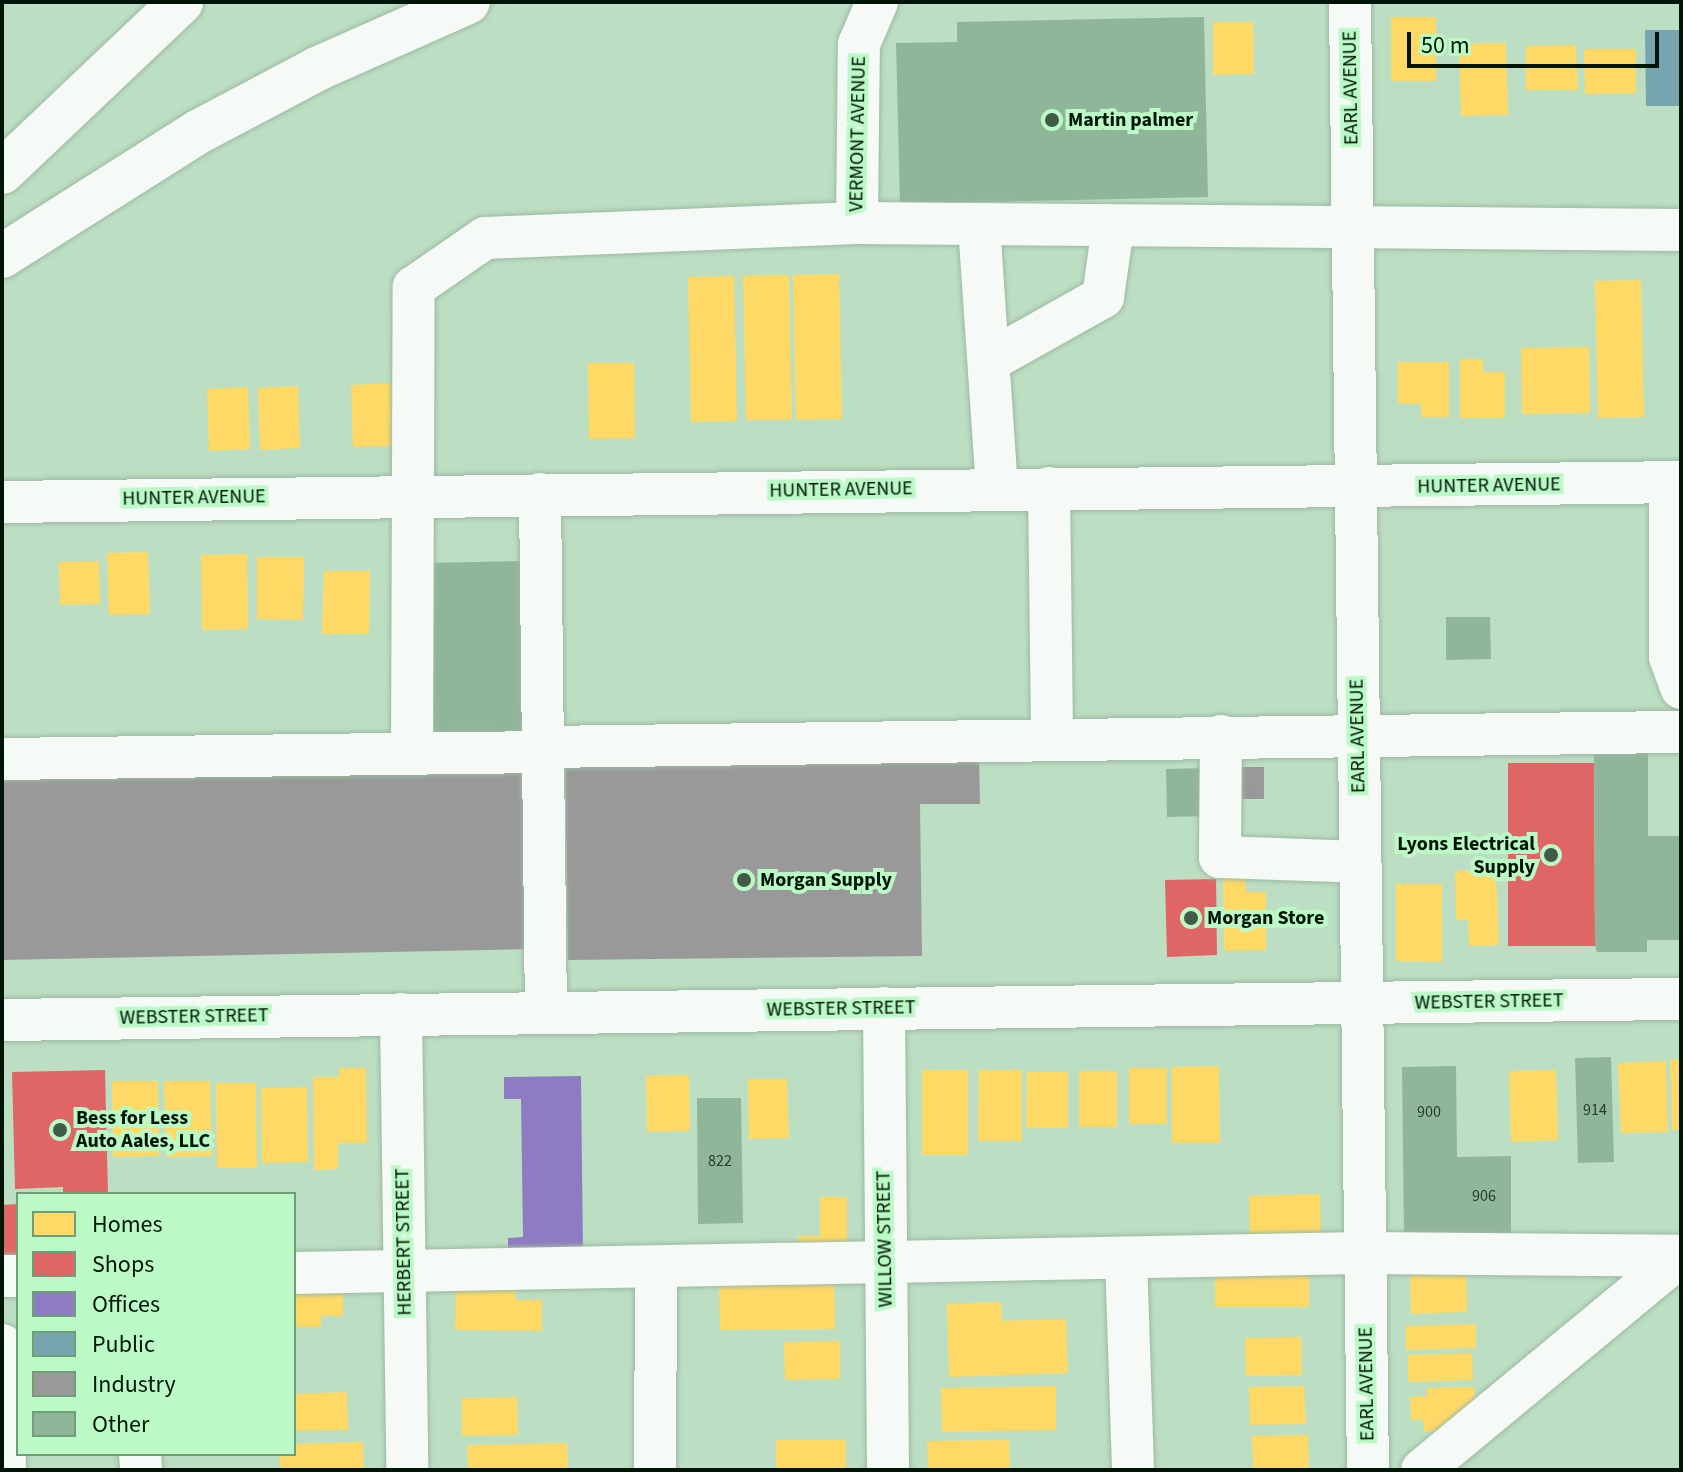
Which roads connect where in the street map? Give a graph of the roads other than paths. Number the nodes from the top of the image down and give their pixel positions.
1 (181, 2) edge
2 (468, 2) edge
3 (877, 2) edge
4 (1350, 2) edge
5 (2, 172) edge
6 (857, 223) junction
7 (979, 225) junction
8 (1113, 227) junction
9 (1353, 230) junction
10 (1681, 230) edge
11 (2, 256) edge
12 (989, 361) junction
13 (1675, 482) edge
14 (997, 488) junction
15 (1049, 488) junction
16 (1356, 489) junction
17 (540, 494) junction
18 (413, 495) junction
19 (2, 502) edge
20 (1681, 688) edge
21 (1681, 732) edge
22 (1358, 733) junction
23 (1221, 736) junction
24 (1052, 739) junction
25 (544, 750) junction
26 (412, 754) junction
27 (2, 759) edge
28 (1360, 862) junction
29 (1681, 999) edge
30 (1359, 1003) junction
31 (884, 1008) junction
32 (546, 1012) junction
33 (401, 1014) junction
34 (2, 1020) edge
35 (1365, 1253) junction
36 (1681, 1256) edge
37 (1126, 1258) junction
38 (885, 1263) junction
39 (656, 1267) junction
40 (296, 1273) edge
41 (404, 1273) junction
42 (2, 1345) edge
43 (5, 1470) edge
44 (407, 1470) edge
45 (655, 1470) edge
46 (888, 1470) edge
47 (1133, 1470) edge
48 (1368, 1470) edge
49 (1422, 1470) edge

1 - 5 highway
2 - 11 highway
3 - 6 street, VERMONT AVENUE
4 - 9 street, EARL AVENUE
6 - 7 street
6 - 18 street
7 - 8 street
7 - 12 street
8 - 9 street
8 - 12 street
9 - 10 street
9 - 16 street, EARL AVENUE
12 - 14 street
13 - 16 street, HUNTER AVENUE
13 - 20 street
14 - 15 street, HUNTER AVENUE
14 - 17 street, HUNTER AVENUE
15 - 16 street, HUNTER AVENUE
15 - 24 street
16 - 22 street, EARL AVENUE
17 - 18 street, HUNTER AVENUE
17 - 25 street
18 - 19 street, HUNTER AVENUE
18 - 26 street
21 - 22 street
22 - 23 street
22 - 28 street, EARL AVENUE
23 - 24 street
23 - 28 street
24 - 25 street
25 - 26 street
25 - 32 street
26 - 27 street
28 - 30 street, EARL AVENUE
29 - 30 street, WEBSTER STREET
30 - 31 street, WEBSTER STREET
30 - 35 street, EARL AVENUE
31 - 32 street, WEBSTER STREET
31 - 38 street, WILLOW STREET
32 - 33 street, WEBSTER STREET
33 - 34 street, WEBSTER STREET
33 - 41 street, HERBERT STREET
35 - 36 street
35 - 37 street
35 - 48 street, EARL AVENUE
36 - 49 street
37 - 38 street
37 - 47 street
38 - 39 street
38 - 46 street, WILLOW STREET
39 - 41 street
39 - 45 street
40 - 41 street
41 - 44 street, HERBERT STREET
42 - 43 street

